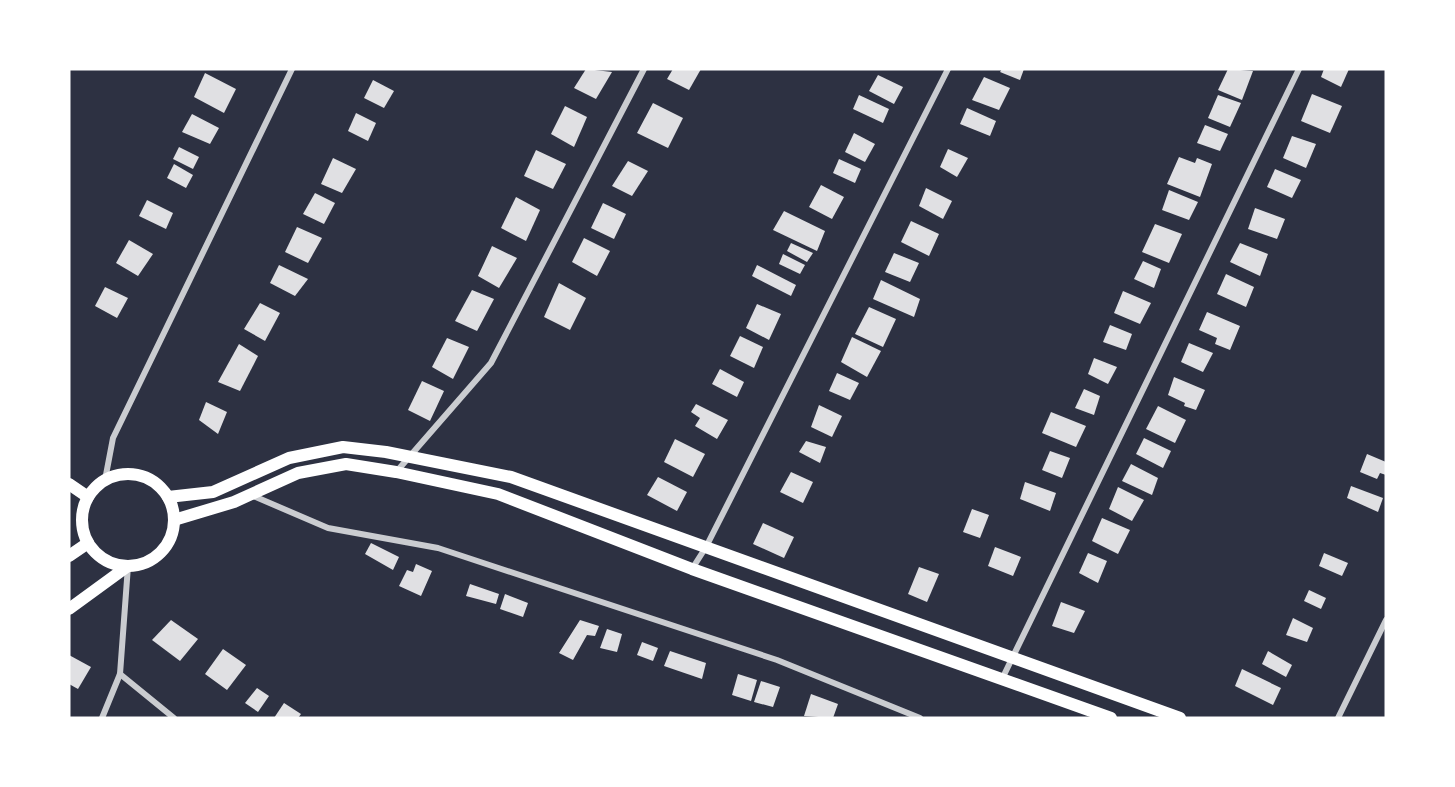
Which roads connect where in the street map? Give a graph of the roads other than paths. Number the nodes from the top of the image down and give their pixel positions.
1 (292, 69) edge
2 (644, 69) edge
3 (948, 69) edge
4 (1299, 69) edge
5 (411, 457) junction
6 (396, 472) junction
7 (105, 480) junction
8 (69, 483) edge
9 (249, 495) junction
10 (88, 497) junction
11 (168, 497) junction
12 (174, 520) junction
13 (88, 543) junction
14 (706, 548) junction
15 (69, 556) edge
16 (128, 566) junction
17 (692, 568) junction
18 (69, 609) edge
19 (1386, 620) edge
20 (1012, 659) junction
21 (120, 674) junction
22 (1002, 678) junction
23 (102, 718) edge
24 (174, 718) edge
25 (920, 718) edge
26 (1111, 718) edge
27 (1180, 718) edge
28 (1338, 718) edge

1 - 7 street
2 - 5 street
3 - 14 street
4 - 20 street
5 - 6 street
5 - 11 main road
5 - 14 main road
6 - 9 main road
6 - 17 main road
7 - 10 main road
7 - 11 main road
8 - 10 main road
9 - 12 main road
9 - 25 street
10 - 13 main road
11 - 12 main road
12 - 16 main road
13 - 15 main road
13 - 16 main road
14 - 17 street
14 - 20 main road
16 - 18 main road
16 - 21 street
17 - 22 main road
19 - 28 street
20 - 22 street
20 - 27 main road
21 - 23 street
21 - 24 street
22 - 26 main road

